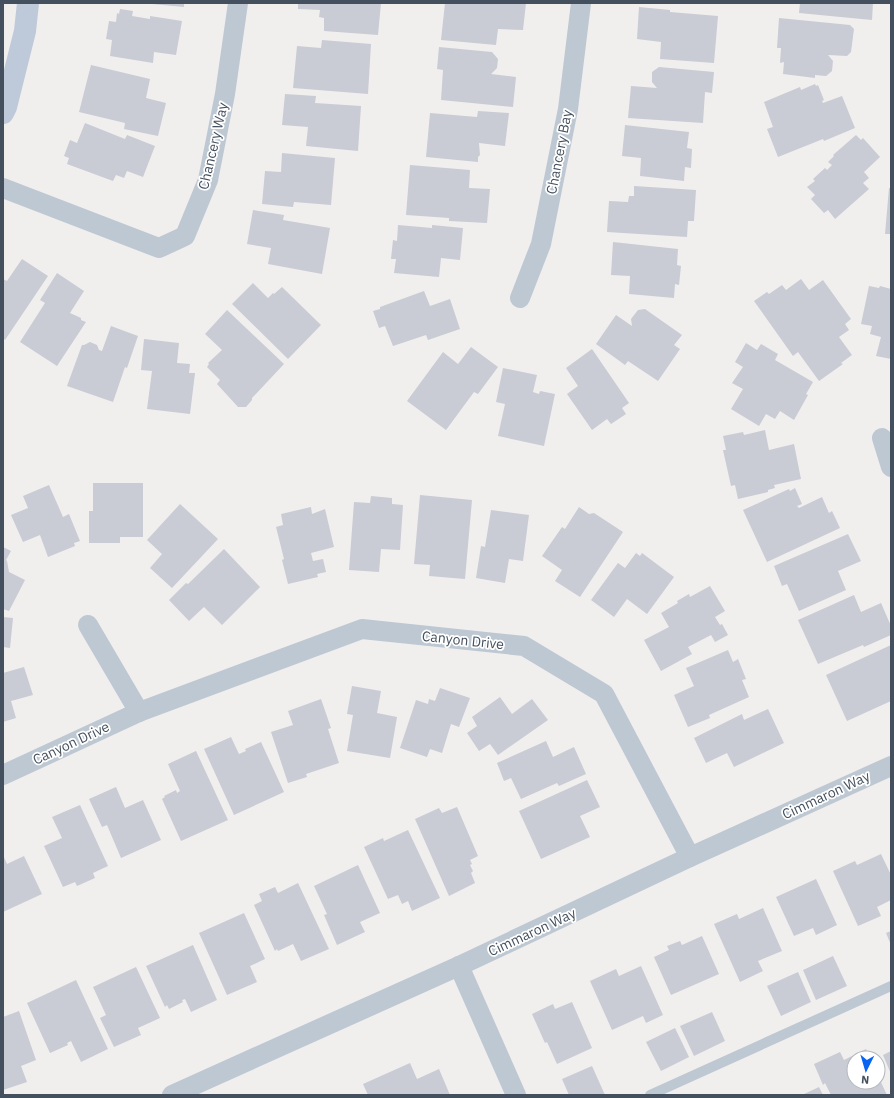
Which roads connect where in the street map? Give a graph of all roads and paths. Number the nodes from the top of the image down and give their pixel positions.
1 (28, 3) edge
2 (238, 3) edge
3 (581, 3) edge
4 (3, 113) edge
5 (3, 188) edge
6 (520, 298) dead end
7 (882, 438) dead end
8 (891, 467) edge
9 (88, 625) dead end
10 (140, 712) junction
11 (891, 766) edge
12 (3, 774) edge
13 (690, 857) junction
14 (459, 966) junction
15 (891, 986) edge
16 (172, 1095) edge
17 (516, 1095) edge
18 (650, 1095) edge

1 - 4 street
2 - 5 street, Chancery Way
3 - 6 street, Chancery Bay
7 - 8 street
9 - 10 street
10 - 12 street, Canyon Drive
10 - 13 street, Canyon Drive
11 - 13 street, Cimmaron Way
13 - 14 street, Cimmaron Way
14 - 16 street, Cimmaron Way
14 - 17 street
15 - 18 lane

